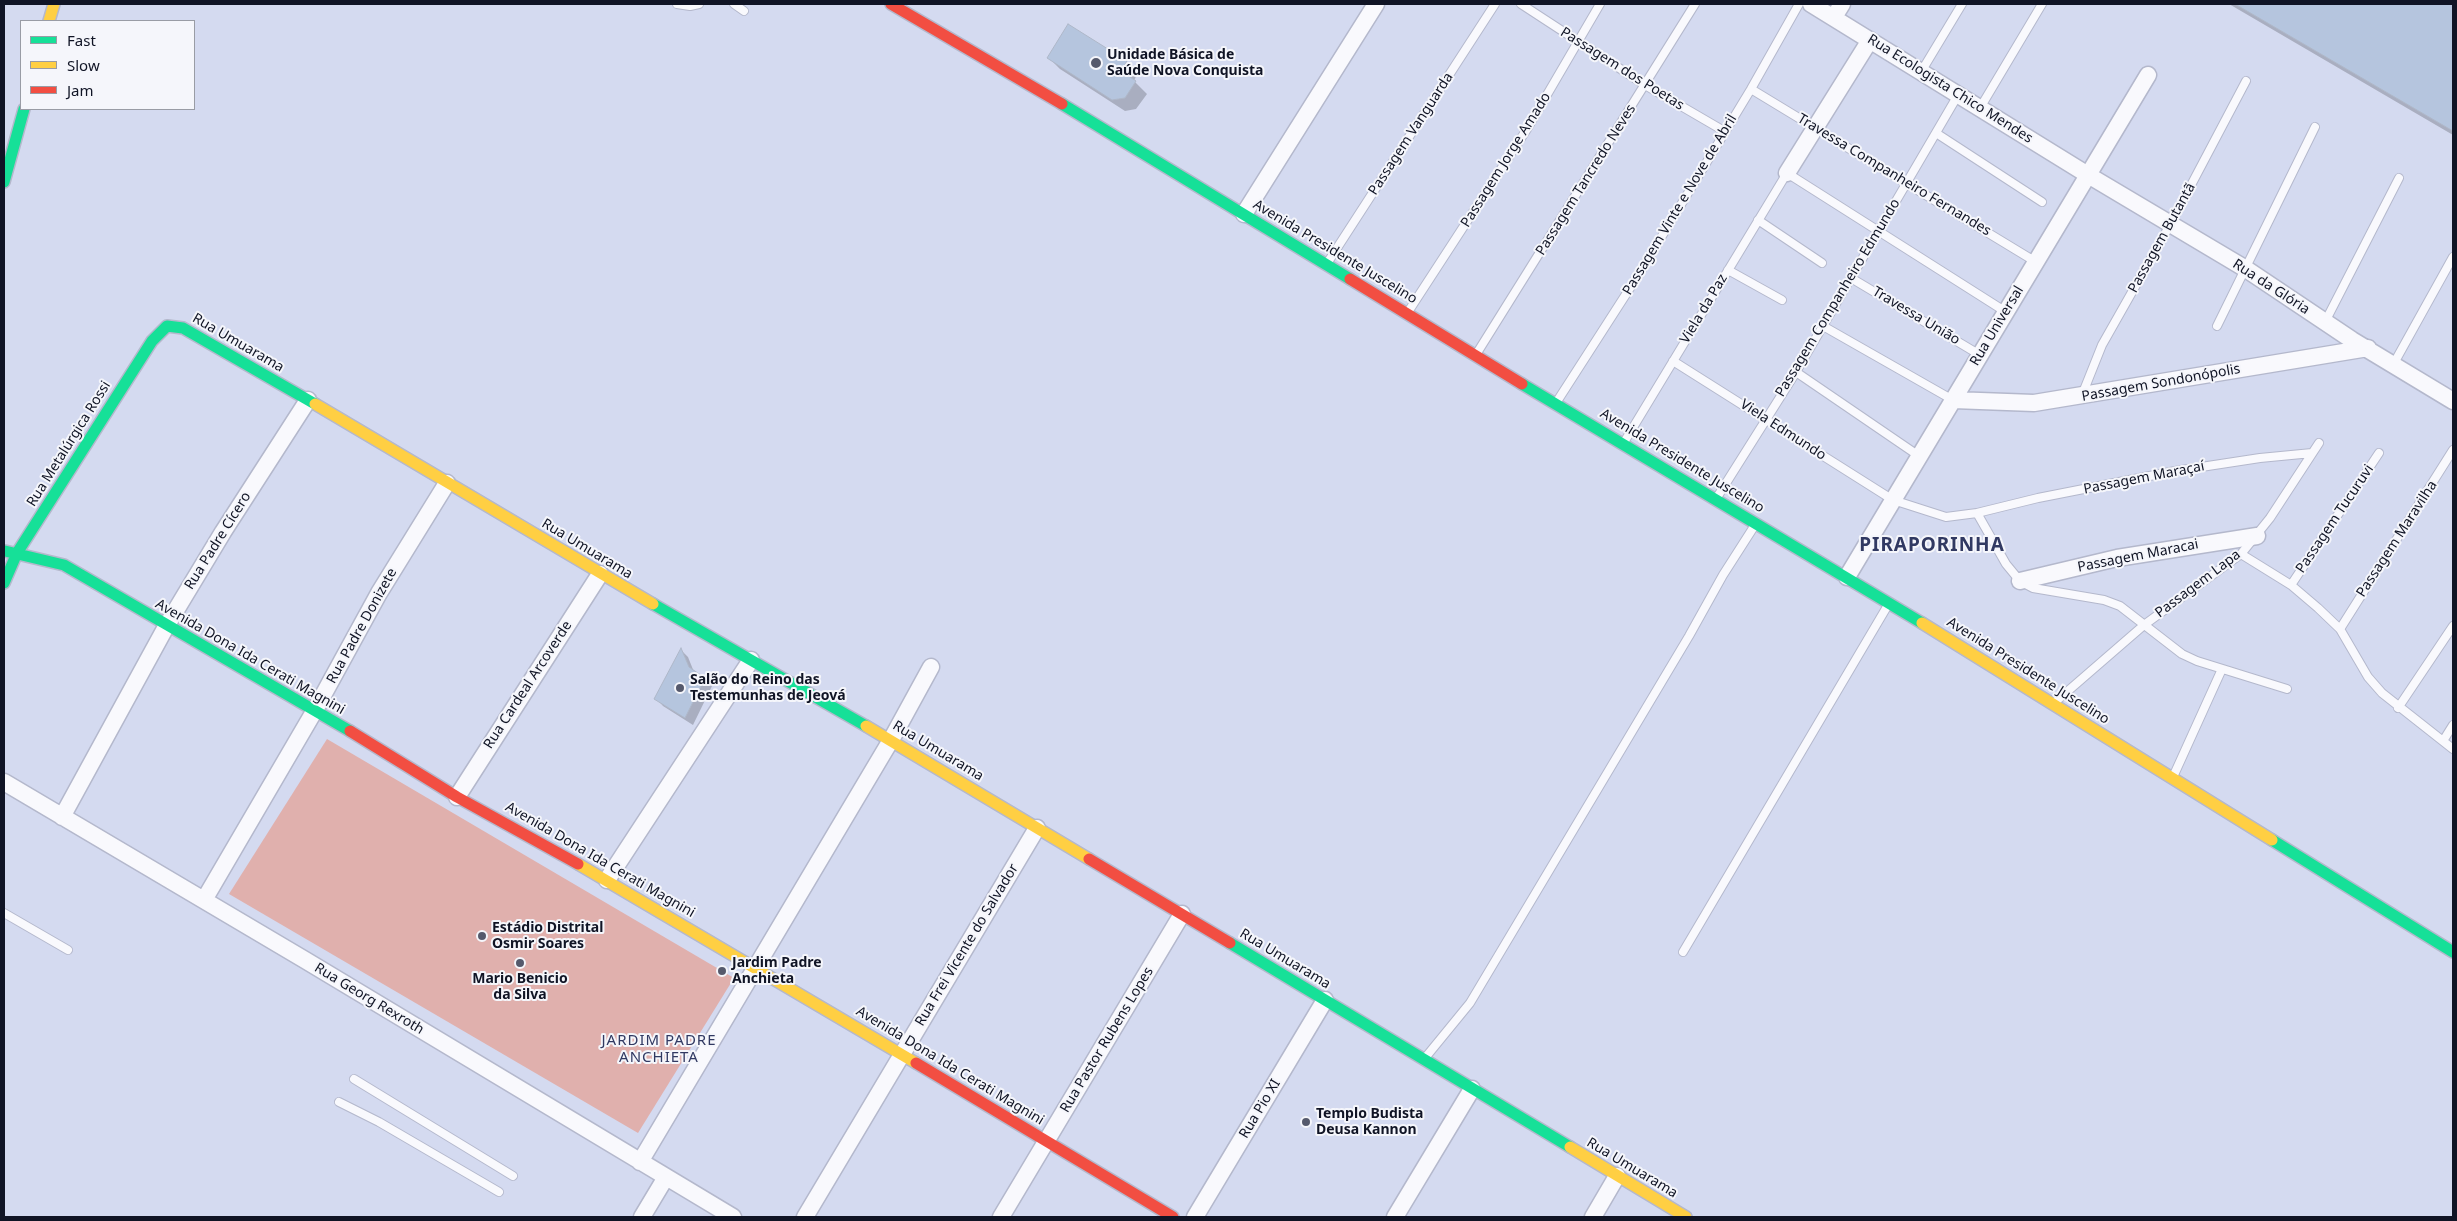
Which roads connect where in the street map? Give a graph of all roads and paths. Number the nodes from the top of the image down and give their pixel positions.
1 (54, 4) edge
2 (677, 4) edge
3 (699, 4) edge
4 (734, 4) edge
5 (1376, 4) edge
6 (1495, 4) edge
7 (1521, 4) edge
8 (1600, 4) edge
9 (1695, 4) edge
10 (1799, 4) edge
11 (1811, 4) edge
12 (1962, 4) edge
13 (2042, 4) edge
14 (896, 5) edge
15 (1838, 10) edge
16 (744, 11) dead end
17 (49, 20) edge
18 (1870, 40) junction
19 (1577, 42) junction
20 (1921, 72) junction
21 (2148, 75) dead end
22 (2246, 81) dead end
23 (1645, 85) junction
24 (1751, 89) junction
25 (1958, 95) junction
26 (1980, 108) junction
27 (24, 110) edge
28 (1817, 127) junction
29 (2315, 127) dead end
30 (1724, 131) junction
31 (1936, 133) junction
32 (1787, 173) junction
33 (2088, 175) junction
34 (2399, 178) dead end
35 (4, 182) edge
36 (1906, 182) junction
37 (2042, 202) dead end
38 (1244, 214) junction
39 (1758, 220) junction
40 (2170, 225) junction
41 (1878, 230) junction
42 (2453, 257) edge
43 (2036, 262) junction
44 (1822, 263) dead end
45 (1327, 264) junction
46 (2246, 269) junction
47 (1728, 270) junction
48 (1851, 278) junction
49 (1782, 300) dead end
50 (2006, 312) junction
51 (1407, 313) junction
52 (2325, 322) junction
53 (167, 326) joint
54 (1823, 326) junction
55 (2217, 326) dead end
56 (2368, 348) junction
57 (1476, 355) junction
58 (1980, 355) junction
59 (1673, 361) junction
60 (2393, 365) junction
61 (1796, 372) junction
62 (2081, 397) junction
63 (308, 400) junction
64 (1953, 400) junction
65 (2453, 401) edge
66 (1556, 403) junction
67 (1766, 418) junction
68 (2319, 443) dead end
69 (1622, 445) junction
70 (2453, 450) edge
71 (2312, 453) junction
72 (2379, 453) dead end
73 (1919, 456) junction
74 (447, 482) junction
75 (1716, 499) junction
76 (1893, 500) junction
77 (1977, 513) junction
78 (1756, 523) junction
79 (2257, 536) junction
80 (4, 551) edge
81 (17, 553) junction
82 (2241, 554) junction
83 (600, 574) junction
84 (1847, 577) junction
85 (2020, 581) junction
86 (4, 583) edge
87 (2291, 585) junction
88 (1889, 603) junction
89 (2144, 624) junction
90 (167, 625) junction
91 (2453, 626) edge
92 (2340, 629) junction
93 (750, 660) junction
94 (931, 667) dead end
95 (2222, 669) junction
96 (2287, 690) dead end
97 (2052, 704) junction
98 (2398, 708) junction
99 (315, 710) junction
100 (2453, 726) edge
101 (891, 740) junction
102 (2443, 741) junction
103 (2453, 749) edge
104 (2172, 779) junction
105 (4, 782) edge
106 (457, 797) junction
107 (62, 817) junction
108 (1037, 828) junction
109 (607, 880) junction
110 (204, 900) junction
111 (4, 913) edge
112 (1182, 914) junction
113 (68, 950) dead end
114 (1683, 952) dead end
115 (2453, 952) edge
116 (756, 967) junction
117 (1325, 1000) junction
118 (902, 1054) junction
119 (1424, 1060) junction
120 (354, 1079) dead end
121 (1472, 1089) junction
122 (339, 1102) dead end
123 (1046, 1141) junction
124 (640, 1162) junction
125 (513, 1176) dead end
126 (1617, 1176) junction
127 (666, 1177) junction
128 (499, 1192) dead end
129 (642, 1217) edge
130 (733, 1217) edge
131 (804, 1217) edge
132 (1001, 1217) edge
133 (1173, 1217) edge
134 (1196, 1217) edge
135 (1395, 1217) edge
136 (1593, 1217) edge
137 (1686, 1217) edge

1 - 17 street
2 - 3 lane
4 - 16 lane
5 - 38 street
6 - 45 lane, Passagem Vanguarda
7 - 19 lane, Passagem dos Poetas
8 - 19 lane, Passagem Jorge Amado
9 - 23 lane, Passagem Tancredo Neves
10 - 24 lane, Passagem Vinte e Nove de Abril
11 - 15 street, Rua Ecologista Chico Mendes
12 - 20 lane
13 - 26 lane
14 - 38 street, Avenida Presidente Juscelino
15 - 18 street, Rua Ecologista Chico Mendes
18 - 20 street, Rua Ecologista Chico Mendes
18 - 28 street
19 - 23 lane, Passagem dos Poetas
19 - 51 lane, Passagem Jorge Amado
20 - 25 street, Rua Ecologista Chico Mendes
21 - 33 street, Rua Universal
22 - 40 lane, Passagem Butantã
23 - 30 lane, Passagem dos Poetas
23 - 57 lane, Passagem Tancredo Neves
24 - 28 lane, Travessa Companheiro Fernandes
24 - 30 lane, Passagem Vinte e Nove de Abril
25 - 26 street, Rua Ecologista Chico Mendes
25 - 31 lane, Passagem Companheiro Edmundo
26 - 33 street, Rua Ecologista Chico Mendes
27 - 35 street
28 - 32 street
28 - 36 lane, Travessa Companheiro Fernandes
29 - 46 lane
30 - 66 lane, Passagem Vinte e Nove de Abril
31 - 36 lane, Passagem Companheiro Edmundo
31 - 37 lane
32 - 39 lane, Viela da Paz
32 - 41 lane
33 - 40 street, Rua da Glória
33 - 43 street, Rua Universal
34 - 52 lane
36 - 41 lane, Passagem Companheiro Edmundo
36 - 43 lane, Travessa Companheiro Fernandes
38 - 45 street, Avenida Presidente Juscelino
39 - 44 lane
39 - 47 lane, Viela da Paz
40 - 46 street, Rua da Glória
40 - 62 lane, Passagem Butantã
41 - 48 lane, Passagem Companheiro Edmundo
41 - 50 lane
42 - 60 lane
43 - 50 street, Rua Universal
45 - 51 street, Avenida Presidente Juscelino
46 - 52 street, Rua da Glória
46 - 55 lane
47 - 49 lane
47 - 59 lane, Viela da Paz
48 - 54 lane, Passagem Companheiro Edmundo
48 - 58 lane, Travessa União
50 - 58 street, Rua Universal
51 - 57 street, Avenida Presidente Juscelino
52 - 56 street, Rua da Glória
53 - 63 street, Rua Umuarama
53 - 81 street, Rua Metalúrgica Rossi
54 - 61 lane, Passagem Companheiro Edmundo
54 - 64 lane
56 - 60 street, Rua da Glória
56 - 62 street, Passagem Sondonópolis
57 - 66 street, Avenida Presidente Juscelino
58 - 64 street, Rua Universal
59 - 67 lane, Viela Edmundo
59 - 69 lane, Viela da Paz
60 - 65 street, Rua da Glória
61 - 67 lane, Passagem Companheiro Edmundo
61 - 73 lane
62 - 64 street, Passagem Sondonópolis
63 - 74 street, Rua Umuarama
63 - 90 street, Rua Padre Cícero
64 - 73 street, Rua Universal
66 - 69 street, Avenida Presidente Juscelino
67 - 75 lane, Passagem Companheiro Edmundo
67 - 76 lane, Viela Edmundo
68 - 71 lane, Passagem Lapa
69 - 75 street, Avenida Presidente Juscelino
70 - 92 lane, Passagem Maravilha
71 - 77 lane, Passagem Maraçaí
71 - 79 lane, Passagem Lapa
72 - 87 lane, Passagem Tucuruvi
73 - 76 street, Rua Universal
74 - 83 street, Rua Umuarama
74 - 99 street, Rua Padre Donizete
75 - 78 street, Avenida Presidente Juscelino
76 - 77 lane, Viela Edmundo
76 - 84 street, Rua Universal
77 - 85 lane
78 - 84 street, Avenida Presidente Juscelino
78 - 119 lane
79 - 82 lane, Passagem Lapa
79 - 85 street, Passagem Maracai
80 - 81 street, Avenida Dona Ida Cerati Magnini
81 - 86 street, Rua Metalúrgica Rossi
81 - 90 street, Avenida Dona Ida Cerati Magnini
82 - 87 lane
82 - 89 lane, Passagem Lapa
83 - 93 street, Rua Umuarama
83 - 106 street, Rua Cardeal Arcoverde
84 - 88 street, Avenida Presidente Juscelino
85 - 89 lane
87 - 92 lane
88 - 97 street, Avenida Presidente Juscelino
88 - 114 lane
89 - 95 lane
89 - 97 lane, Passagem Lapa
90 - 99 street, Avenida Dona Ida Cerati Magnini
90 - 107 street, Rua Padre Cícero
91 - 98 lane
92 - 98 lane
93 - 101 street, Rua Umuarama
93 - 109 street
94 - 101 street
95 - 96 lane
95 - 104 lane
97 - 104 street, Avenida Presidente Juscelino
98 - 102 lane
99 - 106 street, Avenida Dona Ida Cerati Magnini
99 - 110 street, Rua Padre Donizete
100 - 102 lane
101 - 108 street, Rua Umuarama
101 - 116 street
102 - 103 lane
104 - 115 street, Avenida Presidente Juscelino
105 - 107 street, Rua Georg Rexroth
106 - 109 street, Avenida Dona Ida Cerati Magnini
107 - 110 street, Rua Georg Rexroth
108 - 112 street, Rua Umuarama
108 - 118 street, Rua Frei Vicente do Salvador
109 - 116 street, Avenida Dona Ida Cerati Magnini
110 - 124 street, Rua Georg Rexroth
111 - 113 lane
112 - 117 street, Rua Umuarama
112 - 123 street, Rua Pastor Rubens Lopes
116 - 118 street, Avenida Dona Ida Cerati Magnini
116 - 124 street
117 - 119 street, Rua Umuarama
117 - 134 street, Rua Pio XI
118 - 123 street, Avenida Dona Ida Cerati Magnini
118 - 131 street, Rua Frei Vicente do Salvador
119 - 121 street, Rua Umuarama
120 - 125 lane
121 - 126 street, Rua Umuarama
121 - 135 street
122 - 128 lane
123 - 132 street, Rua Pastor Rubens Lopes
123 - 133 street, Avenida Dona Ida Cerati Magnini
124 - 127 street, Rua Georg Rexroth
126 - 136 street
126 - 137 street, Rua Umuarama
127 - 129 street
127 - 130 street, Rua Georg Rexroth

